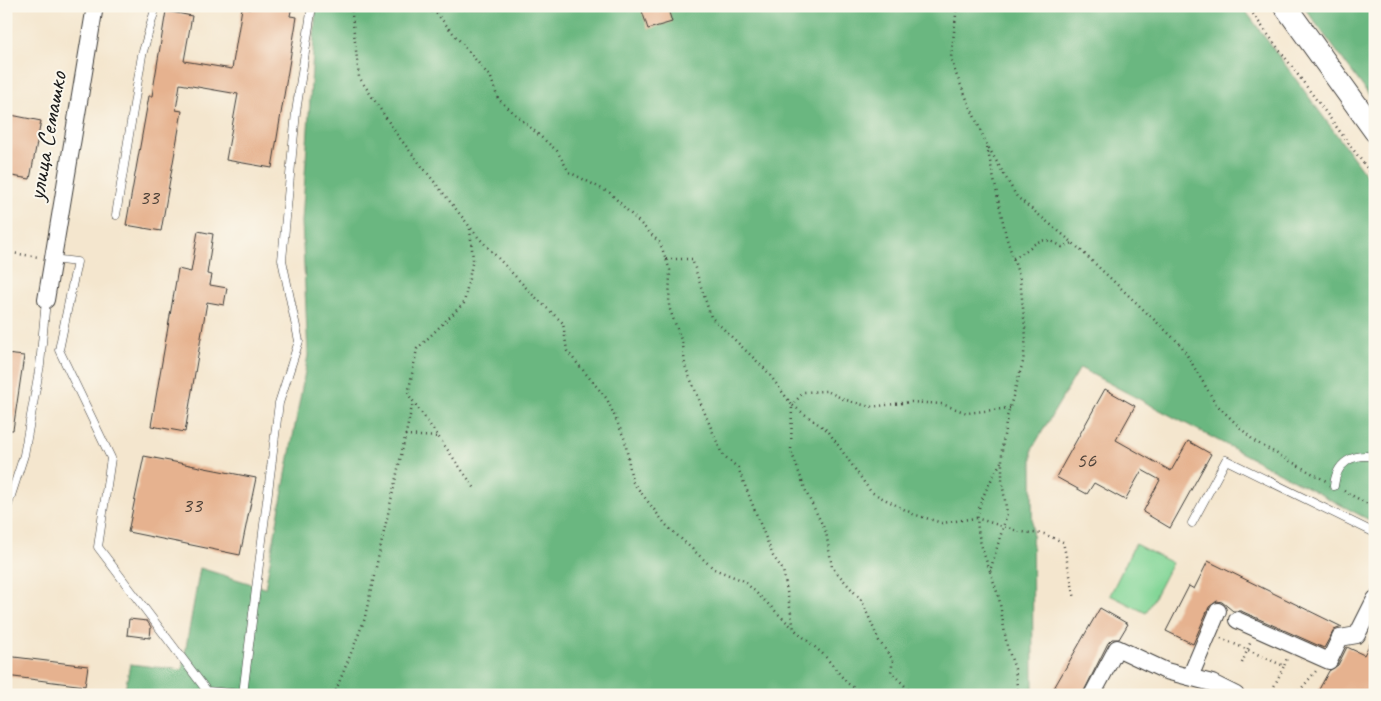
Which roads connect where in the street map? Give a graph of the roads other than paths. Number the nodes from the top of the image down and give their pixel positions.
1 (95, 6) edge
2 (156, 6) edge
3 (312, 6) edge
4 (1285, 6) edge
5 (1375, 131) edge
6 (116, 215) dead end
7 (51, 259) junction
8 (46, 300) joint
9 (1375, 458) edge
10 (1334, 486) road end
11 (6, 510) edge
12 (1192, 523) dead end
13 (1375, 533) edge
14 (1375, 599) edge
15 (1218, 611) dead end
16 (1237, 620) dead end
17 (1190, 677) junction
18 (1092, 695) edge
19 (1236, 695) edge

1 - 7 street, улица Семашко
2 - 6 lane
3 - 7 lane
4 - 5 main road
7 - 8 street, улица Семашко
8 - 11 lane, улица Семашко
9 - 10 lane
12 - 13 lane
14 - 16 street
15 - 17 street
17 - 18 street
17 - 19 street

